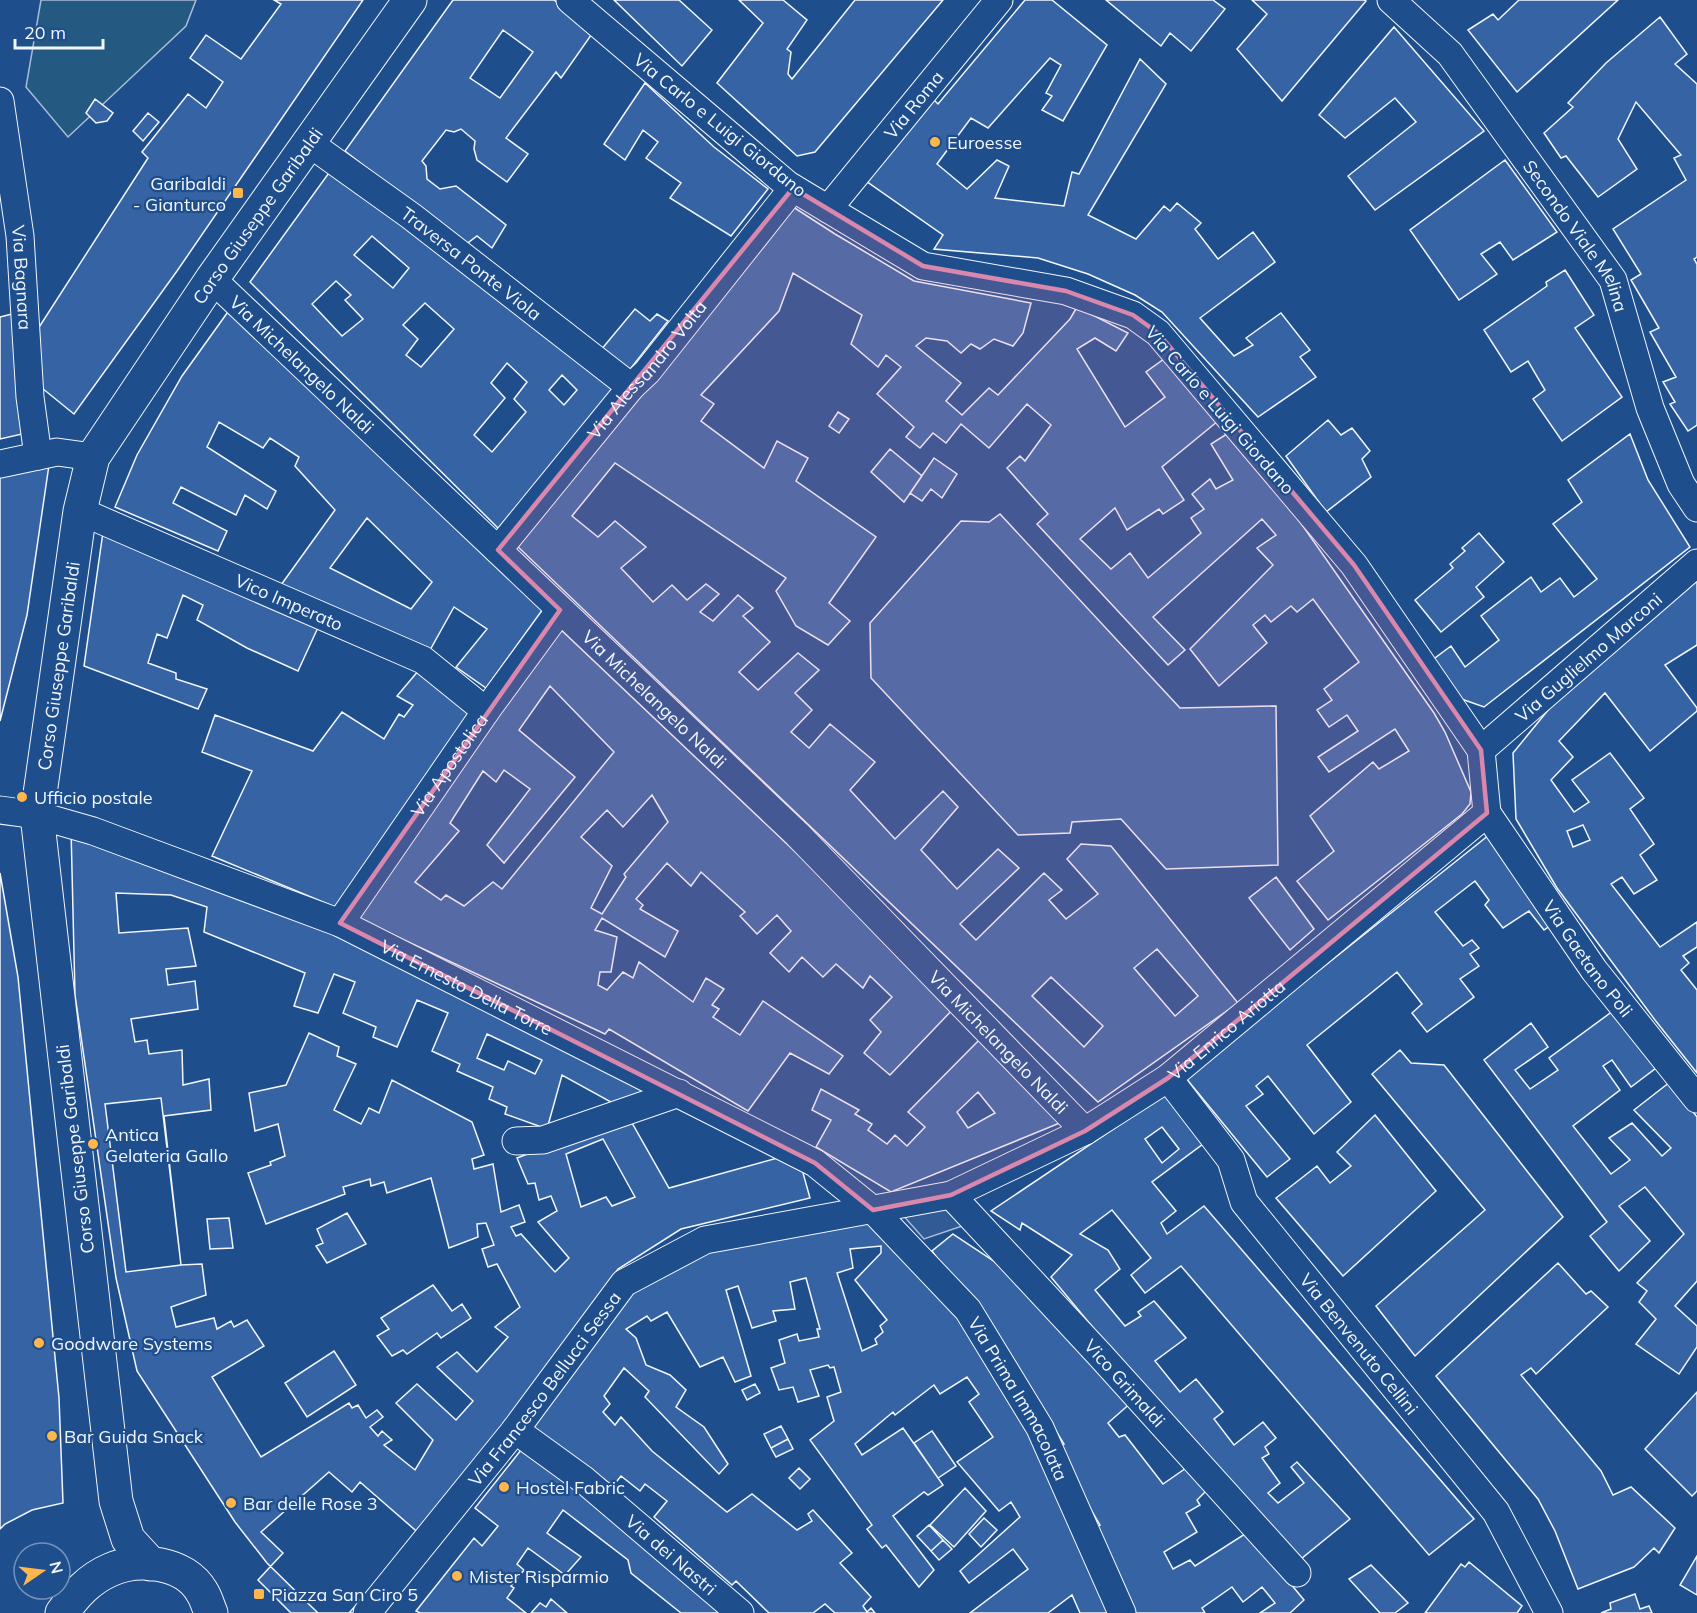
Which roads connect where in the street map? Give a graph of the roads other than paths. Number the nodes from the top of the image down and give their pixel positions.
1 (410, 0) edge
2 (570, 0) edge
3 (999, 0) edge
4 (1391, 0) edge
5 (0, 101) edge
6 (309, 143) junction
7 (793, 188) junction
8 (828, 209) junction
9 (212, 279) junction
10 (631, 387) junction
11 (38, 456) junction
12 (93, 457) junction
13 (0, 464) edge
14 (1697, 508) edge
15 (80, 511) junction
16 (498, 550) junction
17 (1697, 563) edge
18 (560, 610) junction
19 (486, 711) junction
20 (1481, 750) junction
21 (0, 810) edge
22 (1488, 813) junction
23 (37, 814) junction
24 (340, 922) junction
25 (1168, 1078) junction
26 (679, 1093) junction
27 (1697, 1099) edge
28 (1085, 1131) junction
29 (516, 1141) dead end
30 (951, 1195) junction
31 (873, 1210) junction
32 (515, 1430) junction
33 (116, 1501) junction
34 (151, 1564) junction
35 (1297, 1573) dead end
36 (96, 1578) junction
37 (62, 1613) edge
38 (211, 1613) edge
39 (367, 1613) edge
40 (741, 1613) edge
41 (1122, 1613) edge
42 (1549, 1613) edge

1 - 6 main road, Corso Giuseppe Garibaldi
2 - 7 street, Via Carlo e Luigi Giordano
3 - 8 street, Via Roma
4 - 14 street, Secondo Viale Melina
5 - 11 street, Via Bagnara
6 - 9 main road, Corso Giuseppe Garibaldi
6 - 10 street, Traversa Ponte Viola
7 - 8 street, Via Carlo e Luigi Giordano
7 - 10 street, Via Alessandro Volta
8 - 20 street, Via Carlo e Luigi Giordano
9 - 12 main road, Corso Giuseppe Garibaldi
9 - 16 street, Via Michelangelo Naldi
10 - 16 street, Via Alessandro Volta
11 - 12 street
11 - 13 street
12 - 15 main road, Corso Giuseppe Garibaldi
15 - 19 street, Vico Imperato
15 - 23 main road, Corso Giuseppe Garibaldi
16 - 18 street, Via Michelangelo Naldi
17 - 20 street, Via Guglielmo Marconi
18 - 19 street, Via Apostolica
18 - 28 street, Via Michelangelo Naldi
19 - 24 street, Via Apostolica
20 - 22 street
21 - 23 street, Via Ernesto Della Torre
22 - 25 street, Via Enrico Ariotta
22 - 27 street, Via Gaetano Poli
23 - 24 street, Via Ernesto Della Torre
23 - 33 main road, Corso Giuseppe Garibaldi
24 - 26 street, Via Ernesto Della Torre
25 - 28 street, Via Enrico Ariotta
25 - 42 street, Via Benvenuto Cellini
26 - 29 street
26 - 31 street, Via Ernesto Della Torre
28 - 30 street, Via Enrico Ariotta
30 - 31 street, Via Enrico Ariotta
30 - 35 street, Vico Grimaldi
31 - 32 street, Via Francesco Bellucci Sessa
31 - 41 street, Via Prima Immacolata
32 - 39 street, Via Francesco Bellucci Sessa
32 - 40 street, Via dei Nastri
33 - 34 main road, Corso Giuseppe Garibaldi
33 - 36 main road, Corso Giuseppe Garibaldi
34 - 36 main road
34 - 38 main road
36 - 37 main road

